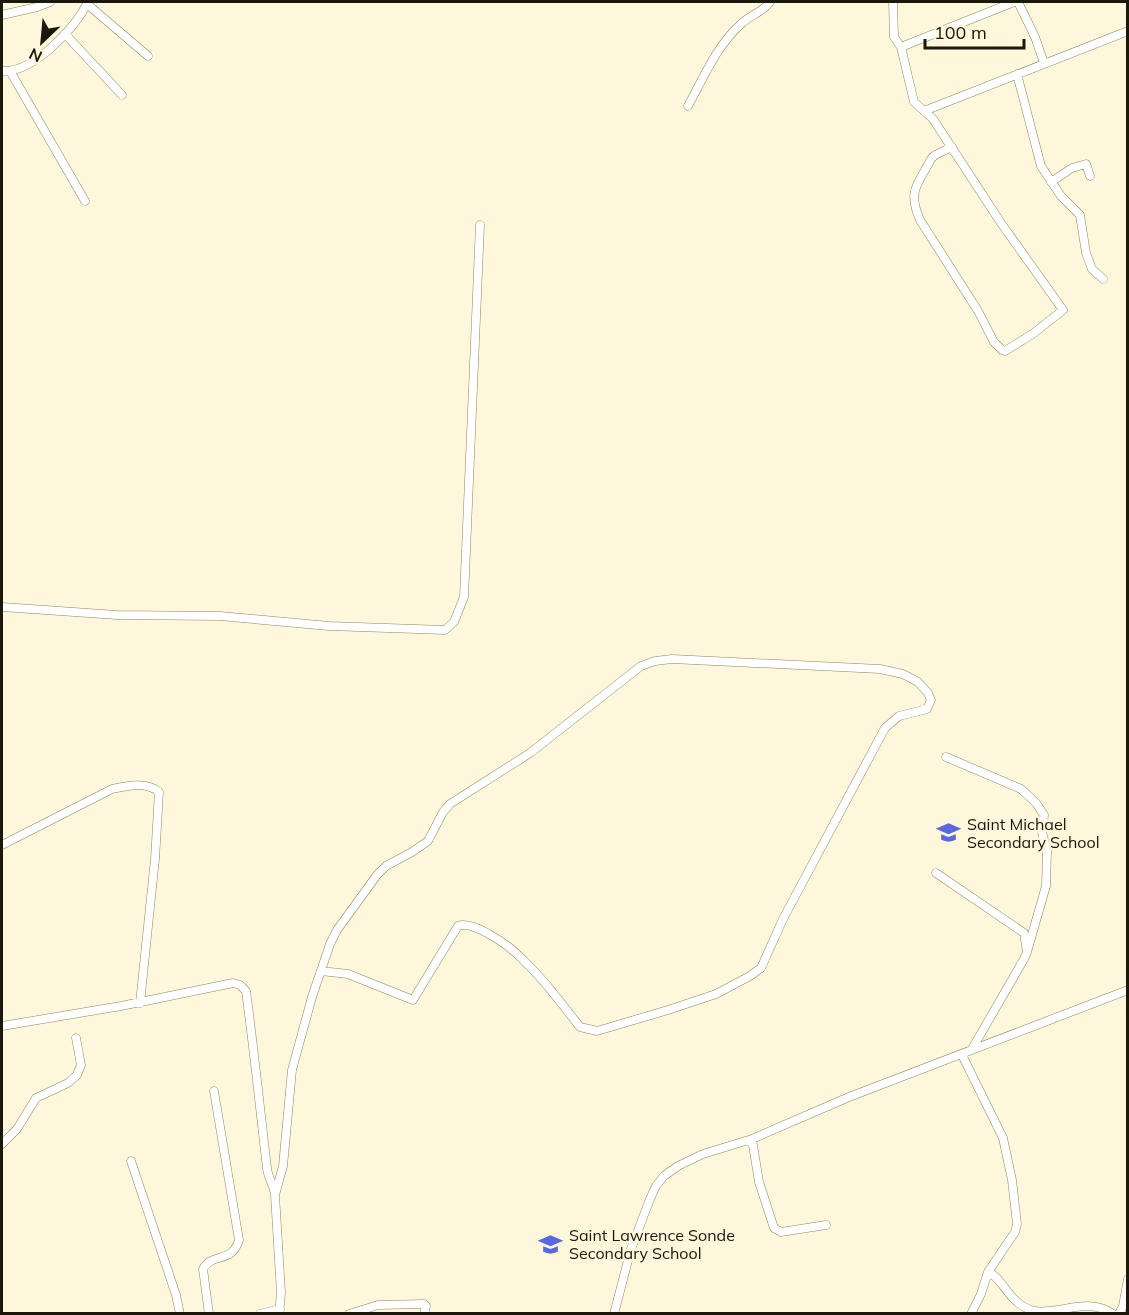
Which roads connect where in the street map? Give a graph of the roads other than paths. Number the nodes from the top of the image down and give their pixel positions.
1 (50, 2) edge
2 (770, 2) edge
3 (893, 2) edge
4 (1016, 2) edge
5 (88, 3) edge
6 (2, 15) edge
7 (1128, 31) edge
8 (65, 34) junction
9 (901, 47) junction
10 (148, 56) dead end
11 (1044, 63) junction
12 (6, 71) edge
13 (1017, 74) junction
14 (122, 96) dead end
15 (688, 106) dead end
16 (924, 111) junction
17 (952, 147) junction
18 (1090, 176) dead end
19 (1051, 182) junction
20 (85, 201) dead end
21 (480, 225) dead end
22 (1103, 279) dead end
23 (2, 607) edge
24 (946, 758) dead end
25 (2, 845) edge
26 (936, 873) dead end
27 (1027, 952) junction
28 (321, 971) junction
29 (1128, 990) edge
30 (140, 1003) junction
31 (2, 1026) edge
32 (76, 1038) dead end
33 (972, 1049) junction
34 (962, 1055) junction
35 (214, 1091) dead end
36 (752, 1139) junction
37 (2, 1144) edge
38 (131, 1161) dead end
39 (275, 1195) junction
40 (826, 1225) dead end
41 (988, 1272) junction
42 (1128, 1279) edge
43 (279, 1311) edge
44 (180, 1314) edge
45 (209, 1314) edge
46 (260, 1314) edge
47 (349, 1314) edge
48 (424, 1314) edge
49 (614, 1314) edge
50 (971, 1314) edge
51 (1113, 1314) edge
52 (1119, 1314) edge

1 - 6 street
2 - 15 street
3 - 9 street
4 - 9 street
4 - 11 street
5 - 8 street
5 - 10 street
7 - 11 street
8 - 12 street
8 - 14 street
9 - 16 street
11 - 13 street
12 - 20 street
13 - 16 street
13 - 19 street
16 - 17 street
17 - 17 street
18 - 19 street
19 - 22 street
21 - 23 street
24 - 27 street
25 - 30 street
26 - 27 street
27 - 33 street
28 - 28 street
28 - 39 street
29 - 33 street
30 - 31 street
30 - 39 street
32 - 37 street
33 - 34 street
34 - 36 street
34 - 41 street
35 - 45 street
36 - 40 street
36 - 49 street
38 - 44 street
39 - 43 street
41 - 50 street
41 - 51 street
42 - 52 street
43 - 46 street
47 - 48 street

